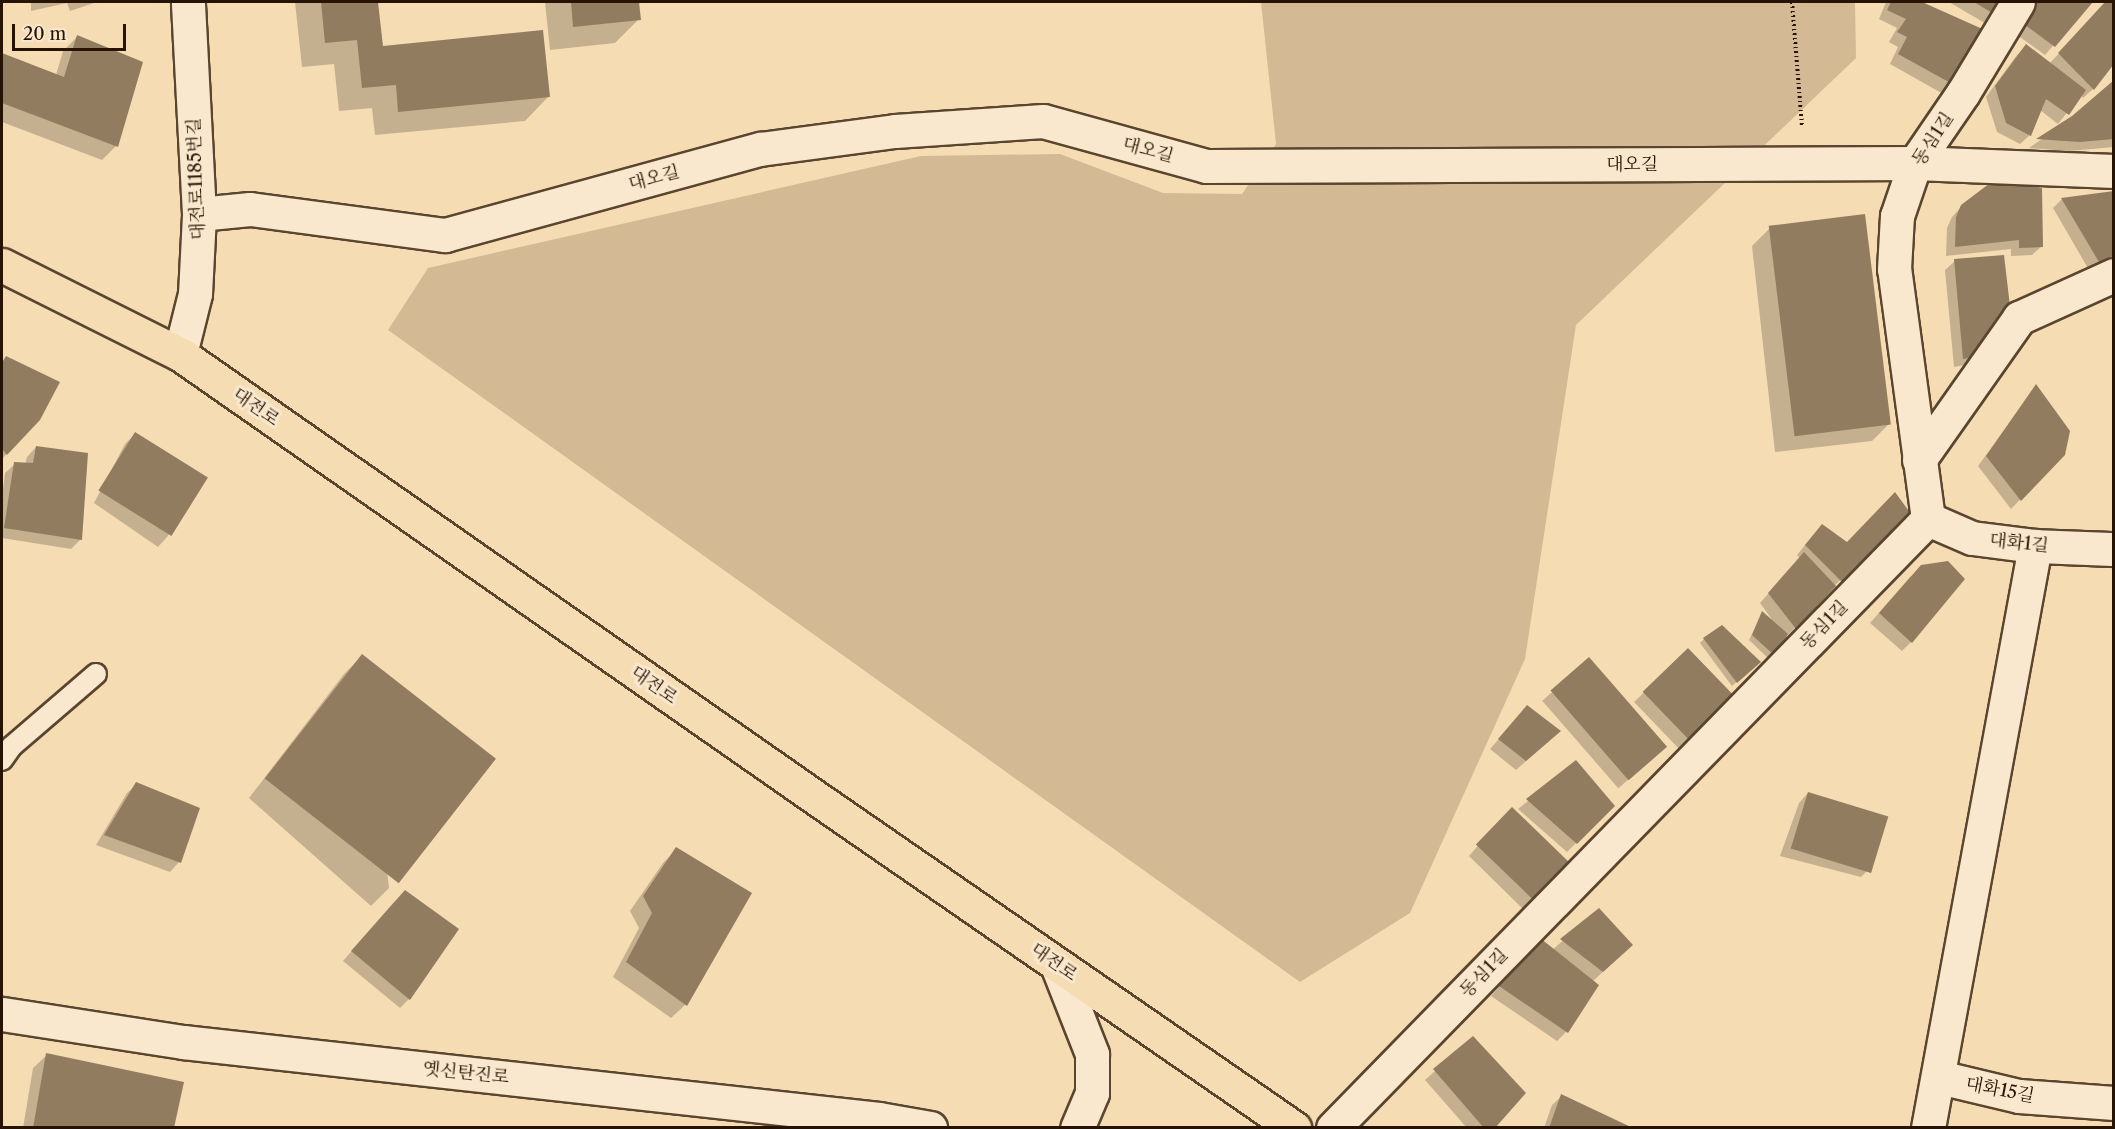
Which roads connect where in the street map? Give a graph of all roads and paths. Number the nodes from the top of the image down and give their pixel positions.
1 (188, 2) edge
2 (1792, 2) edge
3 (2018, 2) edge
4 (1915, 163) junction
5 (1804, 164) junction
6 (2114, 171) edge
7 (199, 213) junction
8 (2, 265) edge
9 (2114, 274) edge
10 (180, 354) junction
11 (1919, 460) junction
12 (1928, 519) junction
13 (2035, 546) junction
14 (2114, 549) edge
15 (96, 674) dead end
16 (2, 760) edge
17 (1057, 965) junction
18 (2, 1014) edge
19 (1939, 1077) junction
20 (2114, 1103) edge
21 (930, 1128) edge
22 (1077, 1128) edge
23 (1294, 1128) edge
24 (1333, 1128) edge
25 (1928, 1128) edge

1 - 7 street, 대전로1185번길
2 - 5 path
3 - 4 street, 동심1길
4 - 5 street, 대오길
4 - 6 street, 대오길
4 - 11 street, 동심1길
5 - 7 street, 대오길
7 - 10 street, 대전로1185번길
8 - 10 main road, 대전로
9 - 11 street
10 - 17 main road, 대전로
11 - 12 street, 동심1길
12 - 13 street, 대화1길
12 - 24 street, 동심1길
13 - 14 street, 대화1길
13 - 19 street
15 - 16 lane
17 - 22 street
17 - 23 main road, 대전로
18 - 21 street, 옛신탄진로
19 - 20 street, 대화15길
19 - 25 street

